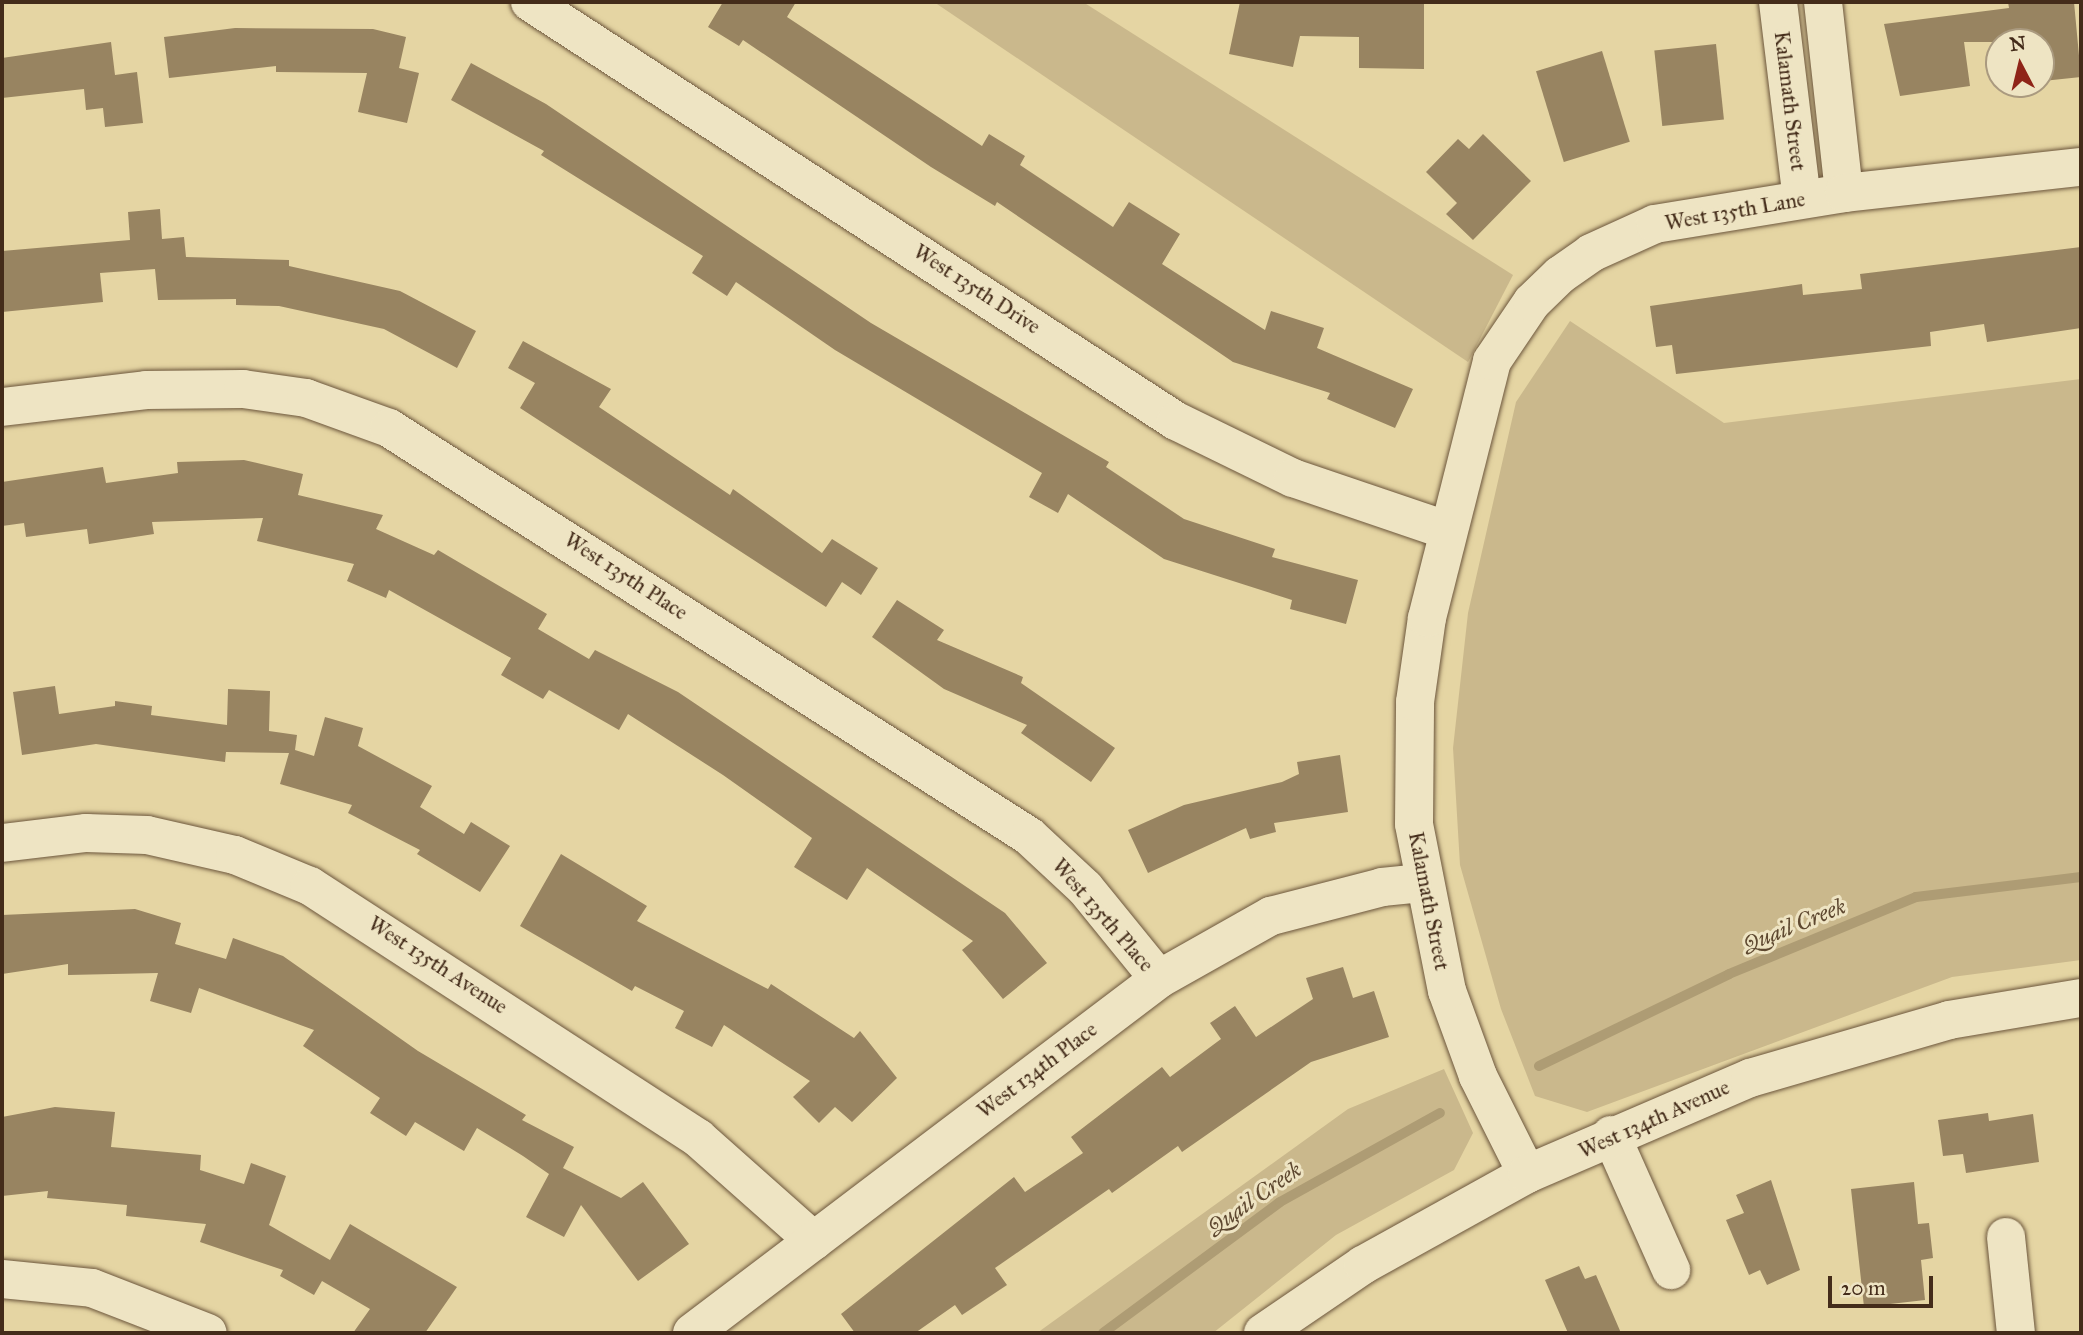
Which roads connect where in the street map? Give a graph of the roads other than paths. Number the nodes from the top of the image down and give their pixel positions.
1 (530, 2) edge
2 (1778, 2) edge
3 (1822, 2) edge
4 (2081, 167) edge
5 (1844, 193) junction
6 (1802, 199) junction
7 (2, 407) edge
8 (1446, 530) junction
9 (2, 843) edge
10 (1422, 883) junction
11 (1159, 979) junction
12 (2081, 998) edge
13 (1611, 1135) junction
14 (1527, 1174) junction
15 (2006, 1237) dead end
16 (814, 1241) junction
17 (1671, 1270) dead end
18 (2, 1279) edge
19 (208, 1333) edge
20 (692, 1333) edge
21 (1263, 1333) edge
22 (2016, 1333) edge

1 - 8 street, West 135th Drive
2 - 6 street, Kalamath Street
3 - 5 street, Kalamath Street
4 - 5 street, West 135th Lane
5 - 6 street, West 135th Lane
6 - 8 street, West 135th Lane
7 - 11 street, West 135th Place
8 - 10 street, Kalamath Street
9 - 16 street, West 135th Avenue
10 - 11 street, West 134th Place
10 - 14 street, Kalamath Street
11 - 16 street, West 134th Place
12 - 13 street, West 134th Avenue
13 - 14 street, West 134th Avenue
13 - 17 street
14 - 21 street, West 134th Avenue
15 - 22 street
16 - 20 street, West 134th Place
18 - 19 street

